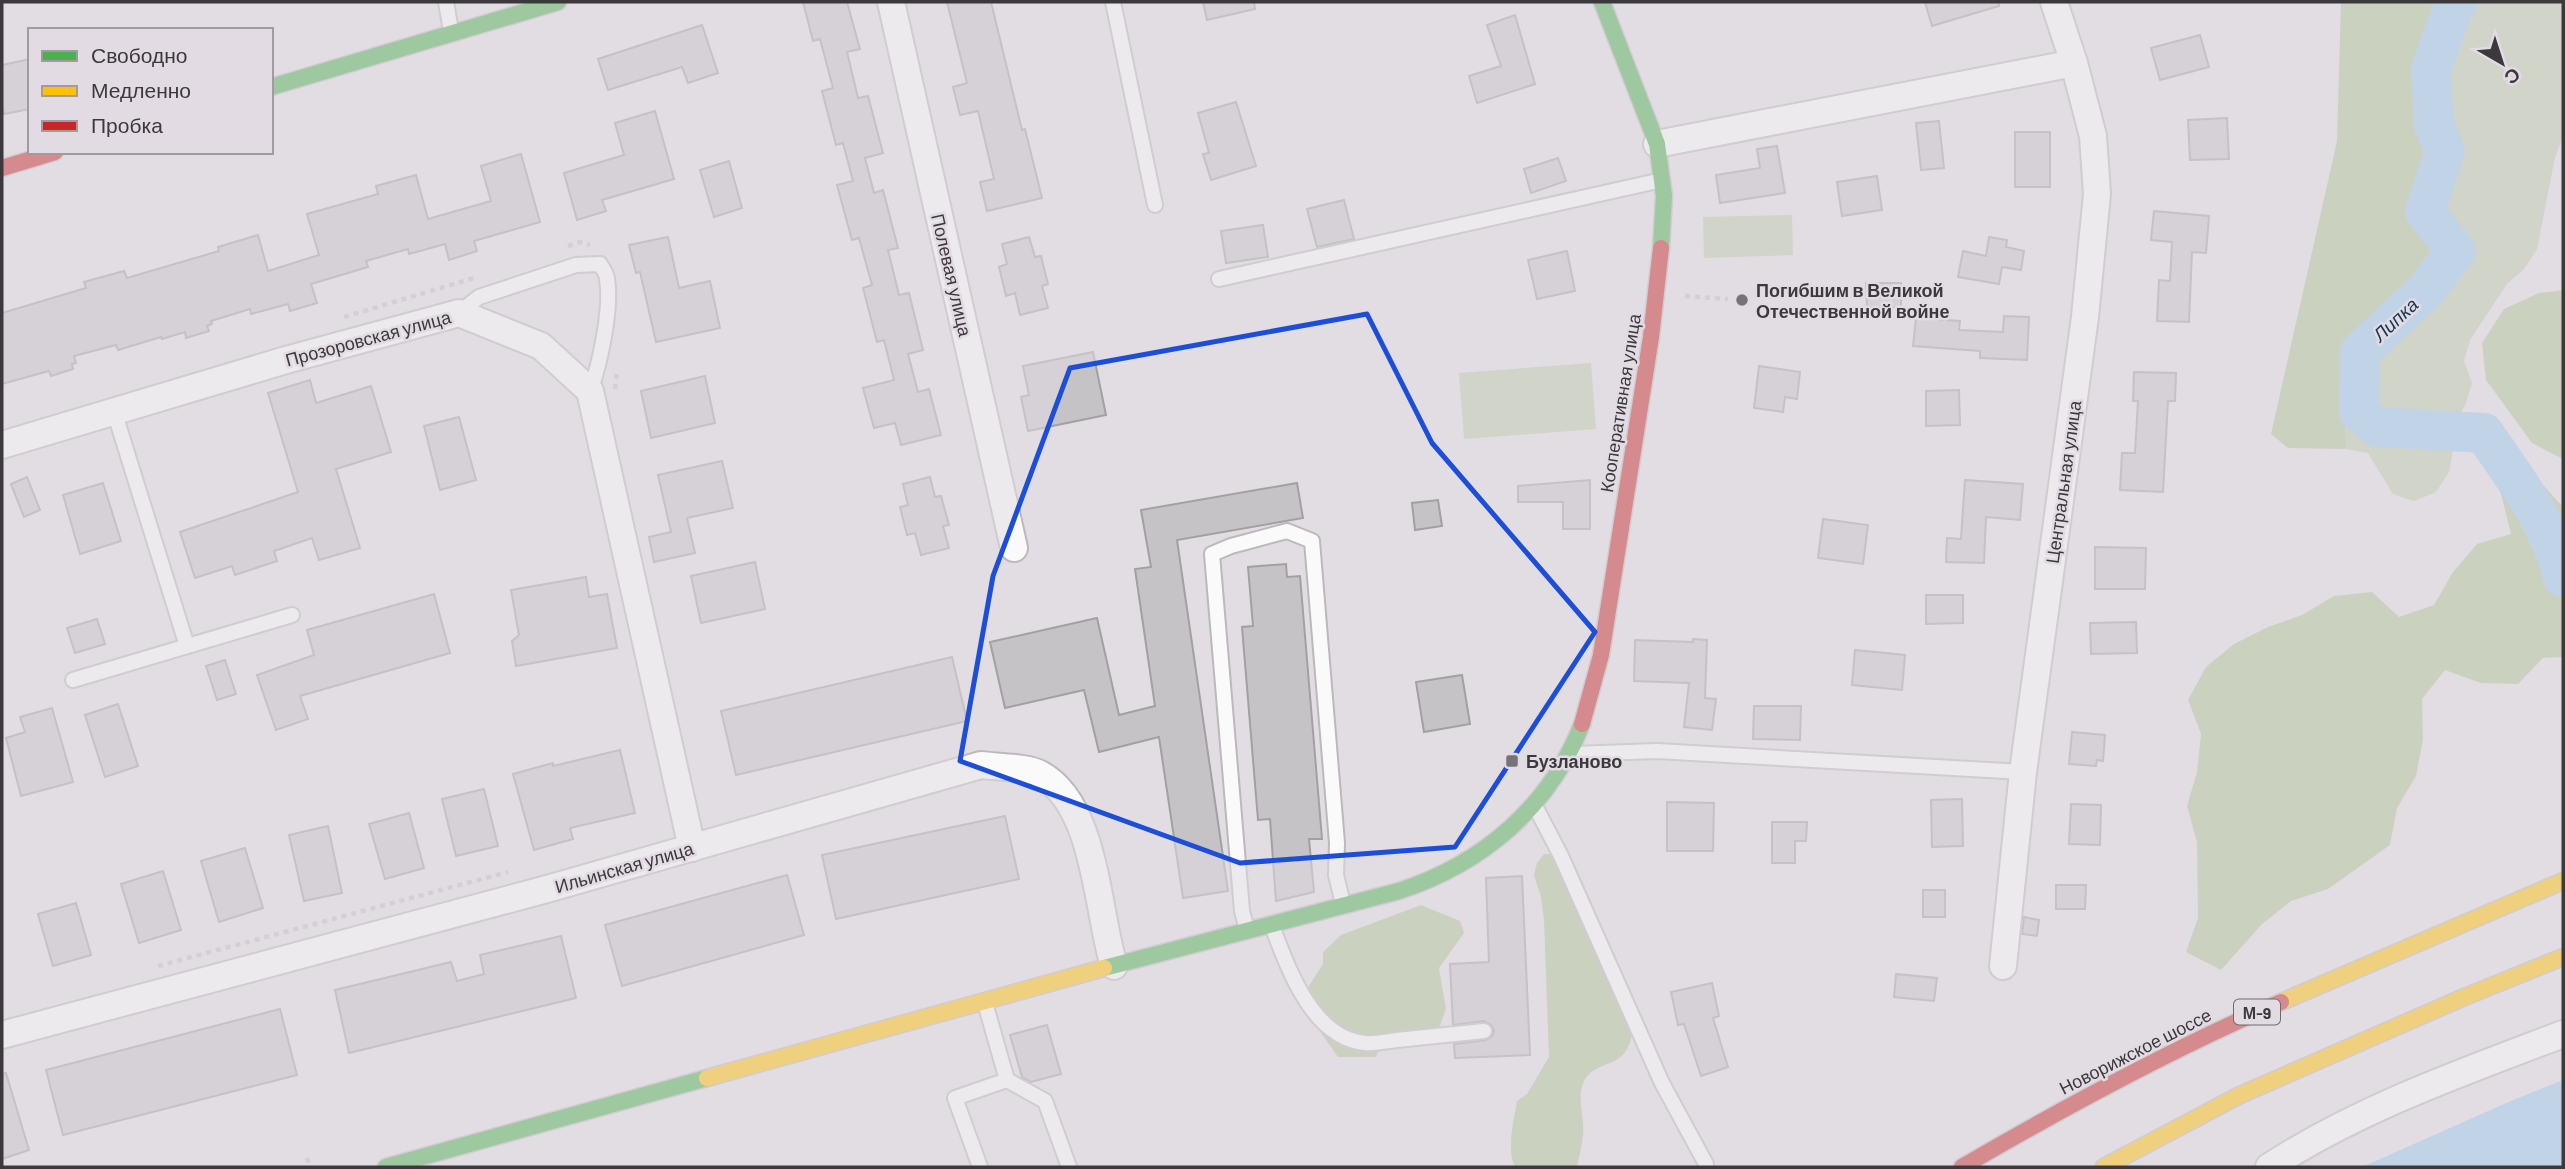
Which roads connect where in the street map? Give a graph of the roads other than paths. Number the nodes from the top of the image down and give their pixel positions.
1 (446, 2) edge
2 (558, 2) edge
3 (891, 2) edge
4 (1113, 2) edge
5 (1602, 2) edge
6 (2054, 2) edge
7 (535, 5) edge
8 (503, 9) edge
9 (452, 32) junction
10 (2074, 63) junction
11 (273, 86) edge
12 (1657, 144) junction
13 (48, 154) edge
14 (2, 168) edge
15 (1663, 180) junction
16 (1155, 205) dead end
17 (1219, 279) dead end
18 (459, 313) junction
19 (590, 391) junction
20 (114, 411) junction
21 (2, 445) edge
22 (1014, 548) dead end
23 (292, 615) dead end
24 (187, 646) junction
25 (73, 680) dead end
26 (1567, 755) junction
27 (2023, 772) junction
28 (1534, 805) junction
29 (692, 848) junction
30 (2563, 881) edge
31 (1344, 906) junction
32 (1271, 925) junction
33 (1247, 931) junction
34 (2563, 957) edge
35 (1114, 966) junction
36 (2003, 966) dead end
37 (985, 1001) junction
38 (1484, 1031) dead end
39 (2563, 1034) edge
40 (2, 1035) edge
41 (1006, 1080) junction
42 (1706, 1164) dead end
43 (386, 1167) edge
44 (980, 1167) edge
45 (1069, 1167) edge
46 (1962, 1167) edge
47 (2104, 1167) edge
48 (2269, 1167) edge

1 - 9 lane
2 - 7 main road
3 - 22 street, Полевая улица
4 - 16 lane
5 - 12 main road, Кооперативная улица
6 - 10 street, Центральная улица
7 - 8 main road
8 - 9 main road
9 - 11 main road
10 - 12 street
10 - 27 street, Центральная улица
12 - 15 main road, Кооперативная улица
13 - 14 main road
15 - 17 lane
15 - 26 main road, Кооперативная улица
18 - 19 street, Прозоровская улица
18 - 19 lane
18 - 20 street, Прозоровская улица
19 - 29 street
20 - 21 street, Прозоровская улица
20 - 24 lane
23 - 24 lane
24 - 25 lane
26 - 27 lane
26 - 28 main road, Кооперативная улица
27 - 36 street, Центральная улица
28 - 31 main road, Кооперативная улица
28 - 42 lane
29 - 35 street, Ильинская улица
29 - 40 street, Ильинская улица
30 - 46 main road, Новорижское шоссе / М-9
31 - 32 main road, Кооперативная улица
31 - 33 lane
32 - 33 main road, Кооперативная улица
32 - 38 lane
33 - 35 main road, Кооперативная улица
34 - 47 main road
35 - 37 main road, Кооперативная улица
37 - 41 lane
37 - 43 main road, Кооперативная улица
39 - 48 street
41 - 44 lane
41 - 45 lane

